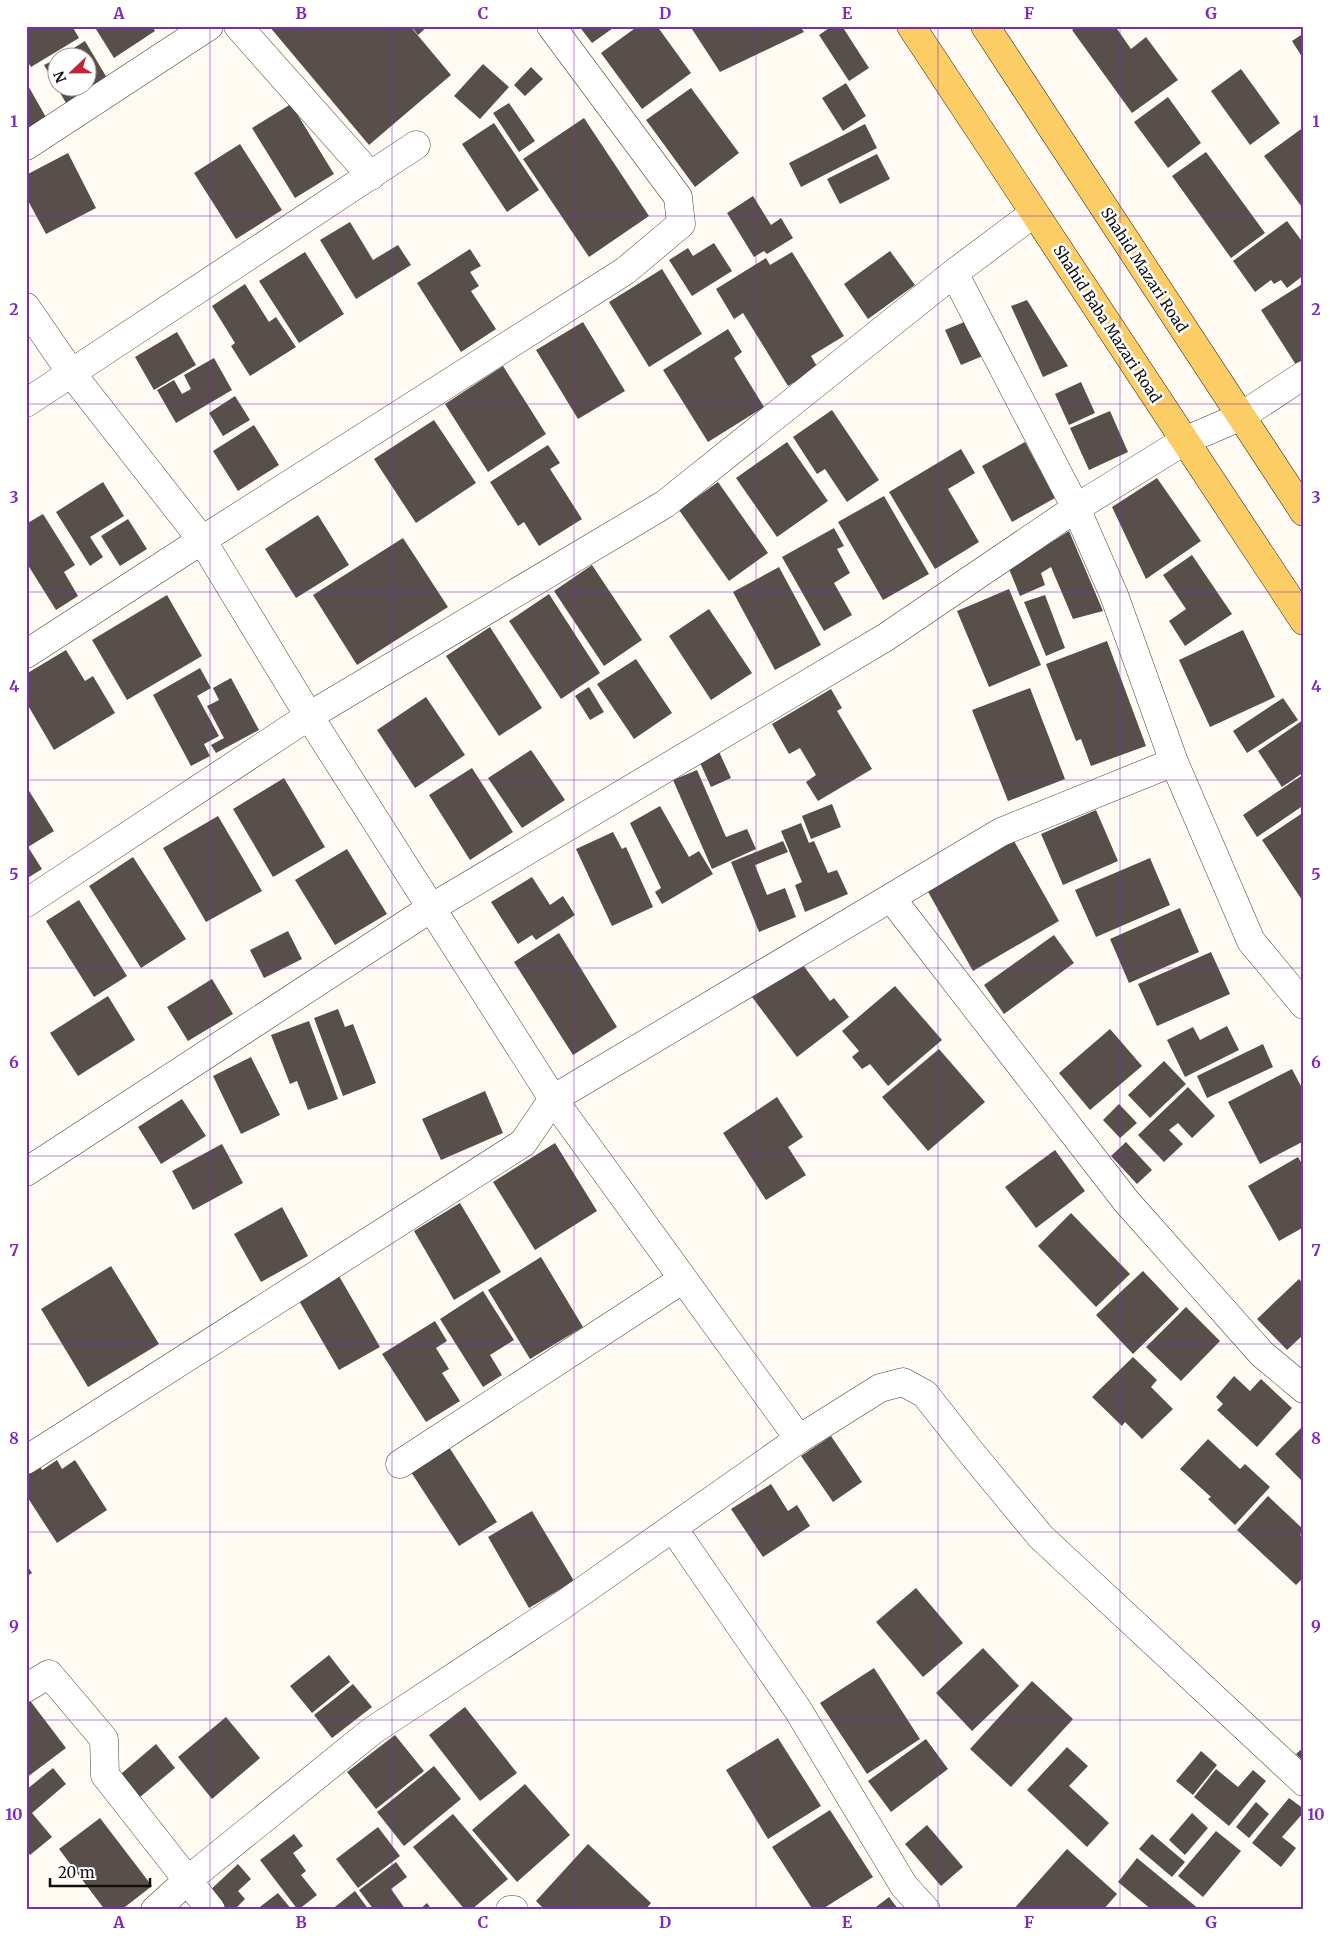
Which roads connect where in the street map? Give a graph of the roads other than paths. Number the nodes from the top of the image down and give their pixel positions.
1 (209, 26) edge
2 (238, 26) edge
3 (551, 26) edge
4 (911, 26) edge
5 (985, 26) edge
6 (416, 145) dead end
7 (26, 146) edge
8 (371, 176) junction
9 (1034, 213) junction
10 (954, 273) junction
11 (26, 307) edge
12 (72, 374) junction
13 (1304, 375) edge
14 (26, 403) edge
15 (1240, 417) junction
16 (1184, 441) junction
17 (1076, 508) junction
18 (1304, 512) edge
19 (202, 540) junction
20 (1304, 622) edge
21 (26, 654) edge
22 (309, 716) junction
23 (1174, 762) junction
24 (891, 898) junction
25 (26, 903) edge
26 (431, 908) junction
27 (1304, 1005) edge
28 (553, 1099) junction
29 (26, 1172) edge
30 (684, 1279) junction
31 (1304, 1389) edge
32 (799, 1439) junction
33 (26, 1460) edge
34 (400, 1464) dead end
35 (672, 1528) junction
36 (26, 1688) edge
37 (1304, 1782) edge
38 (189, 1879) junction
39 (155, 1910) edge
40 (211, 1910) edge
41 (926, 1910) edge

1 - 7 street
2 - 8 street
3 - 19 street
4 - 9 main road, Shahid Baba Mazari Road
5 - 15 main road, Shahid Mazari Road
6 - 8 street
8 - 12 street
9 - 10 street
9 - 16 main road, Shahid Baba Mazari Road
10 - 17 street
10 - 22 street
11 - 12 street
12 - 14 street
12 - 19 street
13 - 15 street
15 - 16 street
15 - 18 main road, Shahid Mazari Road
16 - 17 street
16 - 20 main road, Shahid Baba Mazari Road
17 - 23 street
17 - 26 street
19 - 21 street
19 - 22 street
22 - 25 street
22 - 26 street
23 - 24 street
23 - 27 street
24 - 28 street
24 - 31 street
26 - 28 street
26 - 29 street
28 - 30 street
28 - 33 street
30 - 32 street
30 - 34 street
32 - 35 street
32 - 37 street
35 - 38 street
35 - 41 street
36 - 38 street
38 - 39 street
38 - 40 street

